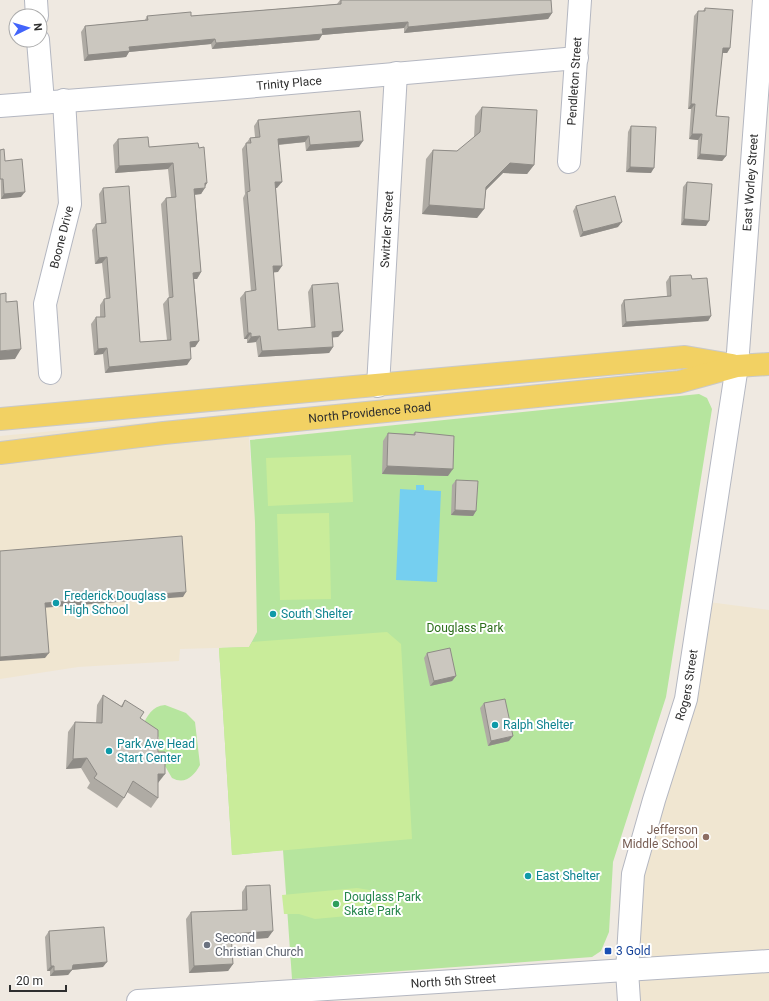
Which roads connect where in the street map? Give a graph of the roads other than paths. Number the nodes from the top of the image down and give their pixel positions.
1 (580, 0) edge
2 (764, 0) edge
3 (40, 48) edge
4 (577, 58) junction
5 (396, 73) junction
6 (53, 101) junction
7 (0, 106) edge
8 (569, 162) dead end
9 (769, 364) edge
10 (737, 366) junction
11 (50, 373) dead end
12 (378, 386) junction
13 (0, 419) edge
14 (0, 453) edge
15 (769, 961) edge
16 (627, 971) junction
17 (271, 997) edge
18 (149, 1001) edge
19 (629, 1001) edge

1 - 4 street, Pendleton Street
2 - 10 street, East Worley Street
3 - 6 street, Boone Drive
4 - 5 street, Trinity Place
4 - 8 street, Pendleton Street
5 - 6 street, Trinity Place
5 - 12 street, Switzler Street
6 - 7 street, Trinity Place
6 - 11 street, Boone Drive
9 - 10 main road, North Providence Road
10 - 12 main road, North Providence Road
10 - 14 main road, North Providence Road
10 - 16 street, Rogers Street
12 - 13 main road, North Providence Road
15 - 16 street, North 5th Street
16 - 17 street, North 5th Street
16 - 19 street, Rogers Street
17 - 18 street, North 5th Street

